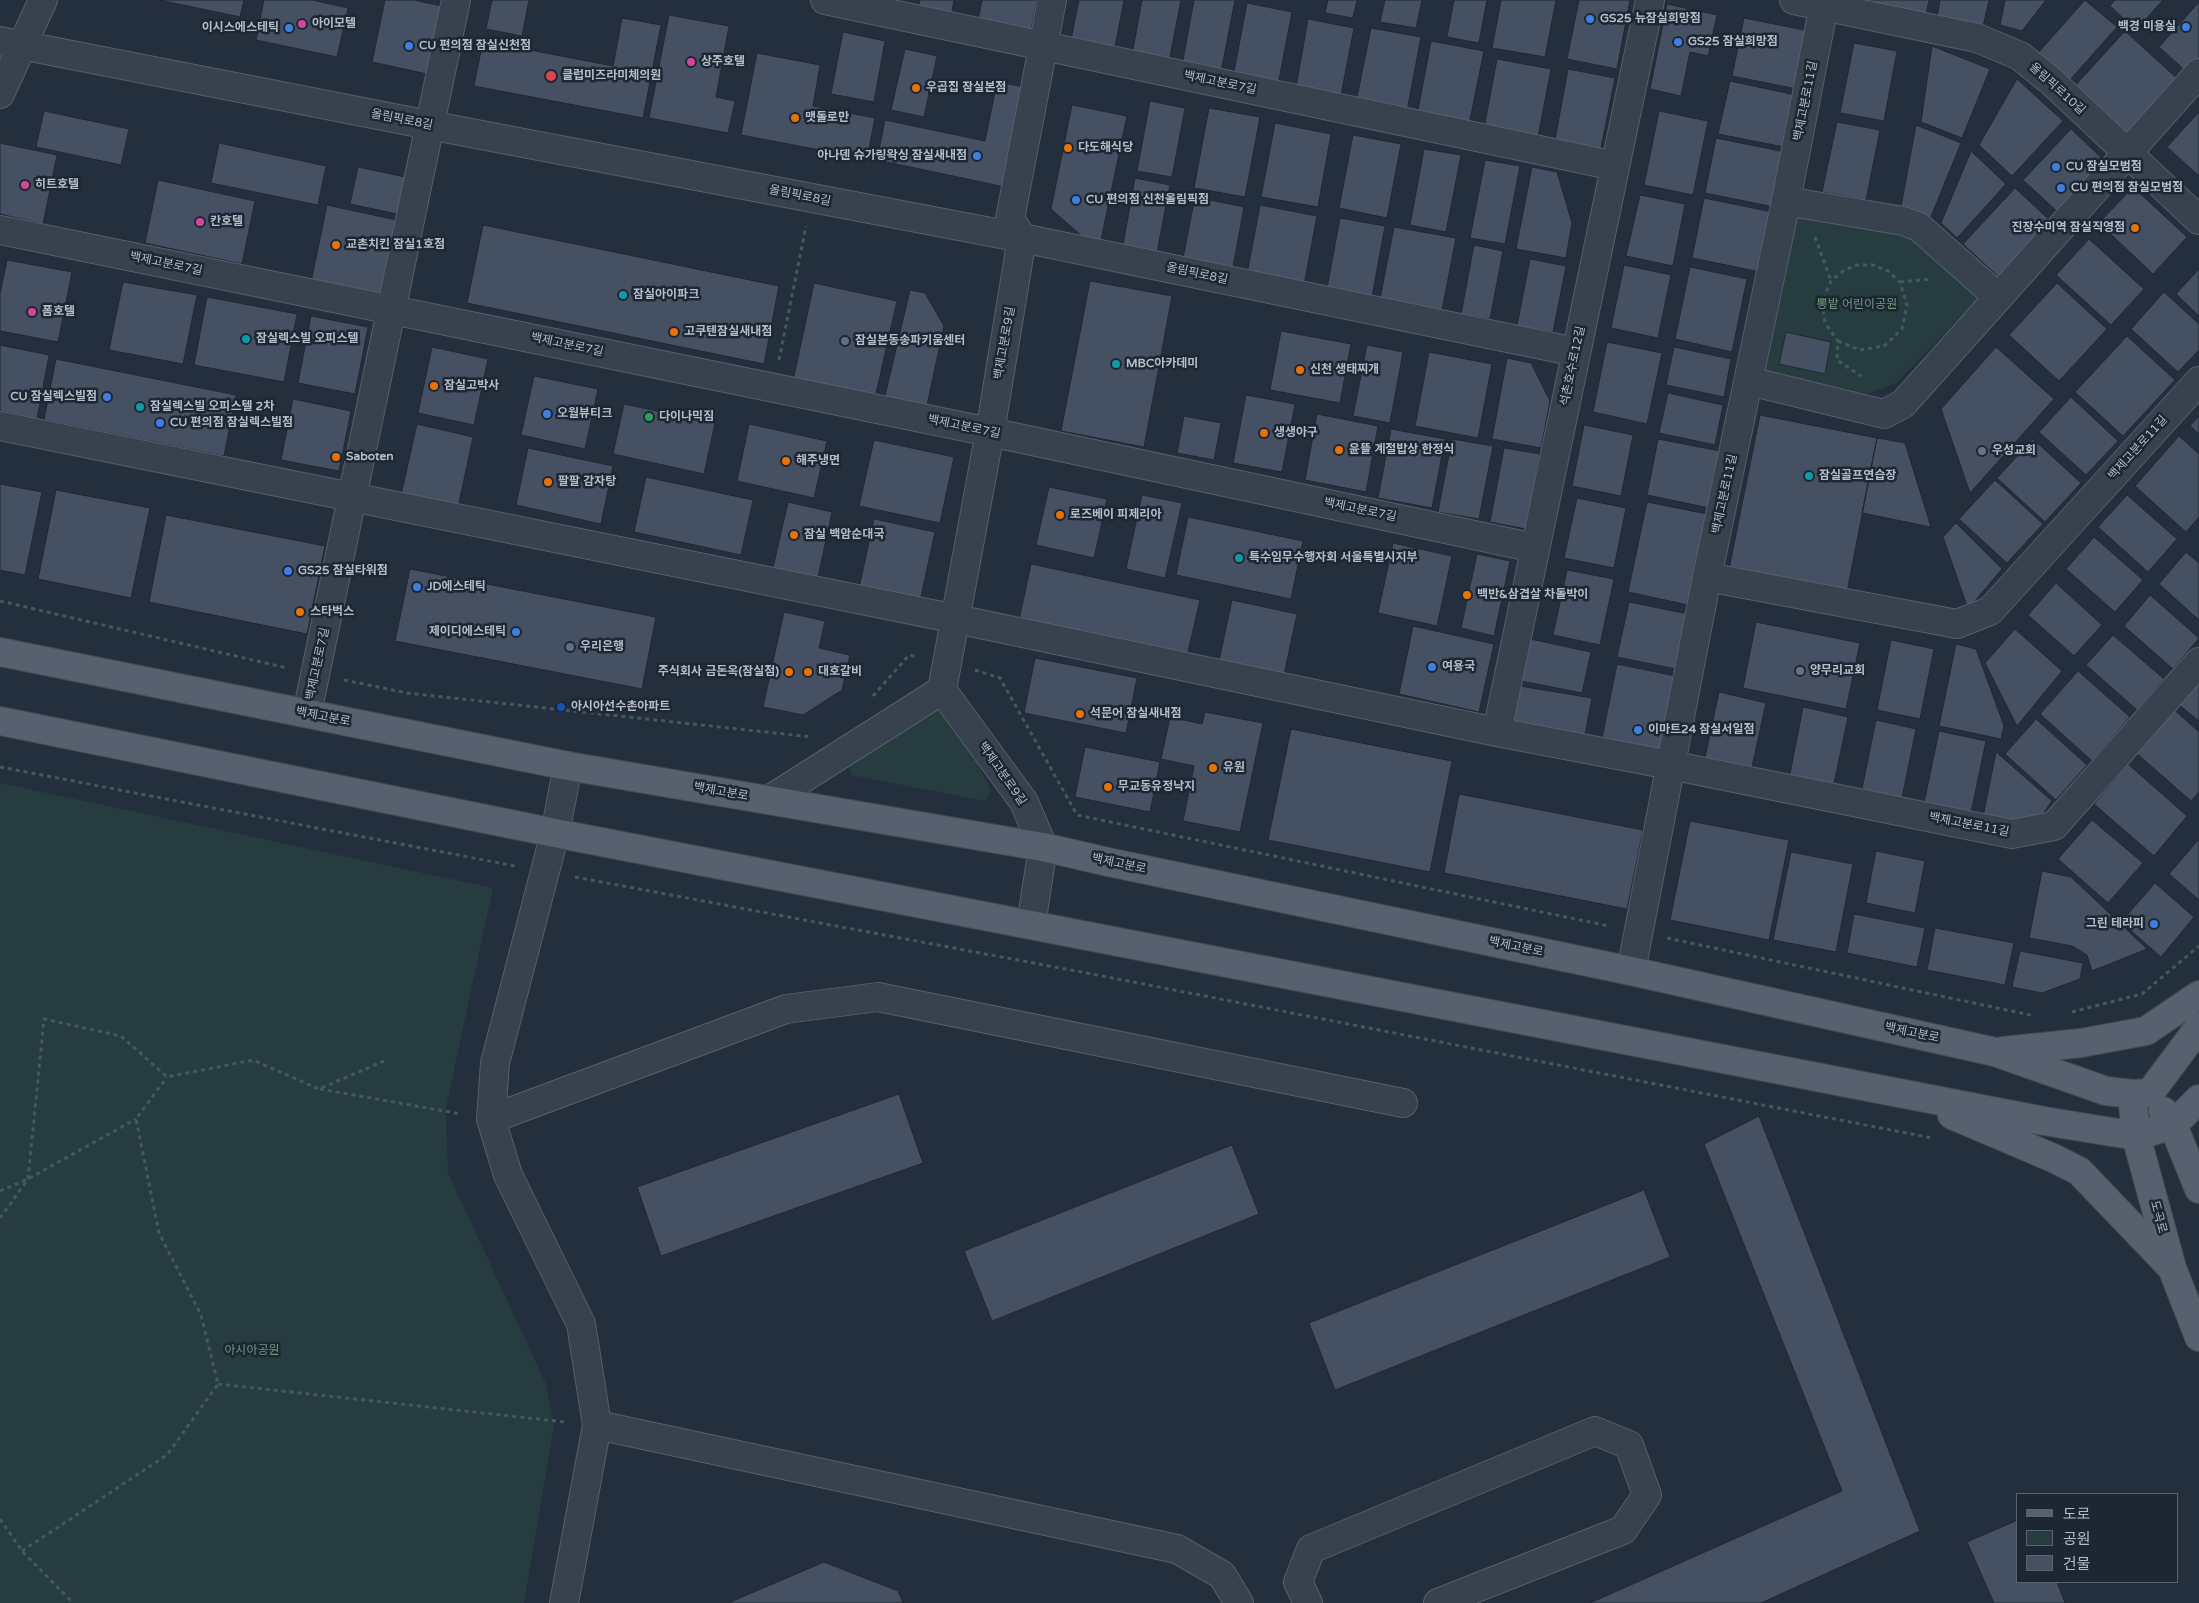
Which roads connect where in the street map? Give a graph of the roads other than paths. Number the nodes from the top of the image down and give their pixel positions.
1 (43, 0) edge
2 (456, 0) edge
3 (826, 0) edge
4 (1052, 0) edge
5 (1650, 0) edge
6 (1794, 0) edge
7 (1825, 3) edge
8 (11, 43) edge
9 (1044, 45) junction
10 (2199, 73) edge
11 (0, 94) edge
12 (429, 125) junction
13 (2127, 154) junction
14 (1615, 166) junction
15 (1786, 202) junction
16 (2199, 220) edge
17 (0, 230) edge
18 (1022, 238) junction
19 (1998, 298) junction
20 (391, 309) junction
21 (1576, 352) junction
22 (1749, 381) junction
23 (2199, 381) edge
24 (0, 426) edge
25 (990, 432) junction
26 (353, 497) junction
27 (1536, 548) junction
28 (1707, 577) junction
29 (956, 619) junction
30 (0, 652) edge
31 (2199, 662) edge
32 (942, 690) junction
33 (307, 713) junction
34 (0, 721) edge
35 (1497, 732) junction
36 (1670, 765) junction
37 (568, 766) junction
38 (769, 800) junction
39 (554, 833) junction
40 (1043, 847) junction
41 (1031, 925) junction
42 (1631, 972) junction
43 (2199, 995) edge
44 (2199, 1027) edge
45 (1995, 1052) junction
46 (1902, 1094) junction
47 (2141, 1094) junction
48 (2199, 1099) edge
49 (1403, 1103) dead end
50 (491, 1119) junction
51 (2173, 1126) junction
52 (2136, 1136) junction
53 (2199, 1189) edge
54 (2172, 1268) junction
55 (2199, 1337) edge
56 (597, 1425) junction
57 (564, 1603) edge
58 (1239, 1603) edge
59 (1308, 1603) edge
60 (1438, 1603) edge

1 - 8 street
2 - 12 street, 백제고분로7길
3 - 9 street, 백제고분로7길
4 - 9 street
5 - 14 street, 석촌호수로12길
6 - 7 street, 올림픽로10길
7 - 13 street, 올림픽로10길
7 - 15 street, 백제고분로11길
8 - 11 street
8 - 12 street, 올림픽로8길
9 - 14 street, 백제고분로7길
9 - 18 street
10 - 13 street
12 - 18 street, 올림픽로8길
12 - 20 street, 백제고분로7길
13 - 16 street, 올림픽로10길
13 - 19 street
14 - 21 street, 석촌호수로12길
15 - 19 street
15 - 22 street, 백제고분로11길
17 - 20 street, 백제고분로7길
18 - 21 street, 올림픽로8길
18 - 25 street, 백제고분로9길
19 - 22 street
20 - 25 street, 백제고분로7길
20 - 26 street, 백제고분로7길
21 - 27 street, 석촌호수로12길
22 - 28 street, 백제고분로11길
23 - 28 street, 백제고분로11길
24 - 26 street
25 - 27 street, 백제고분로7길
25 - 29 street, 백제고분로9길
26 - 29 street
26 - 33 street, 백제고분로7길
27 - 35 street, 석촌호수로12길
28 - 36 street, 백제고분로11길
29 - 32 street, 백제고분로9길
29 - 35 street
30 - 33 main road, 백제고분로
31 - 36 street, 백제고분로11길
32 - 38 street
32 - 40 street, 백제고분로9길
33 - 37 main road, 백제고분로
34 - 39 main road
35 - 36 street, 백제고분로11길
36 - 42 street, 백제고분로11길
37 - 38 main road, 백제고분로
37 - 39 street
38 - 40 main road, 백제고분로
39 - 41 main road
39 - 50 street
40 - 41 street
40 - 42 main road, 백제고분로
41 - 46 main road
42 - 45 main road, 백제고분로
43 - 45 main road
44 - 47 main road
45 - 47 main road, 백제고분로
46 - 52 main road
46 - 54 main road
47 - 51 main road
47 - 52 main road, 도곡로
48 - 51 main road
49 - 50 street
50 - 56 street
51 - 52 main road
51 - 53 main road
52 - 54 main road, 도곡로
54 - 55 main road, 도곡로
56 - 57 street
56 - 58 street
59 - 60 street

